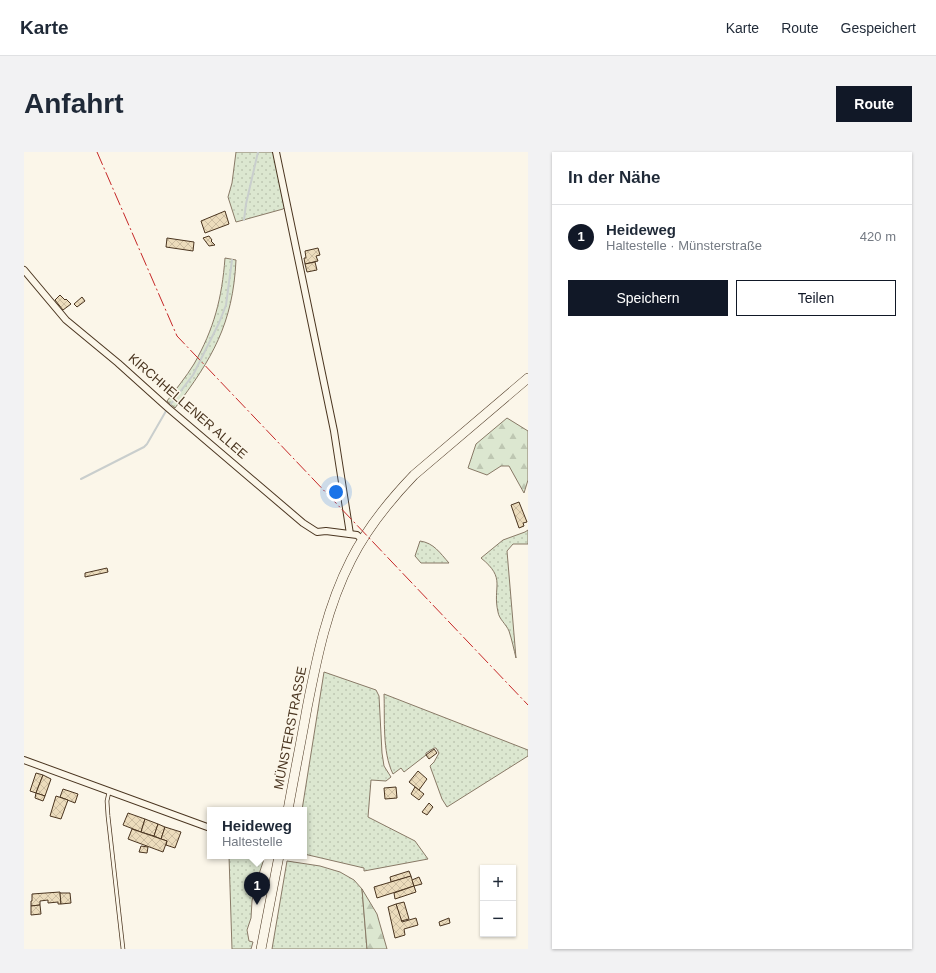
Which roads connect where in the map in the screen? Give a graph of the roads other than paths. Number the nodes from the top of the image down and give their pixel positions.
1 (276, 152) edge
2 (24, 270) edge
3 (528, 378) edge
4 (350, 534) junction
5 (363, 540) junction
6 (24, 760) edge
7 (109, 792) junction
8 (289, 807) edge
9 (207, 827) edge
10 (278, 859) edge
11 (123, 949) edge
12 (261, 949) edge

1 - 4 street
2 - 4 street, KIRCHHELLENER ALLEE
3 - 5 main road
4 - 5 street, KIRCHHELLENER ALLEE
5 - 8 main road, MÜNSTERSTRASSE
6 - 7 street
7 - 9 street
7 - 11 lane
10 - 12 main road

